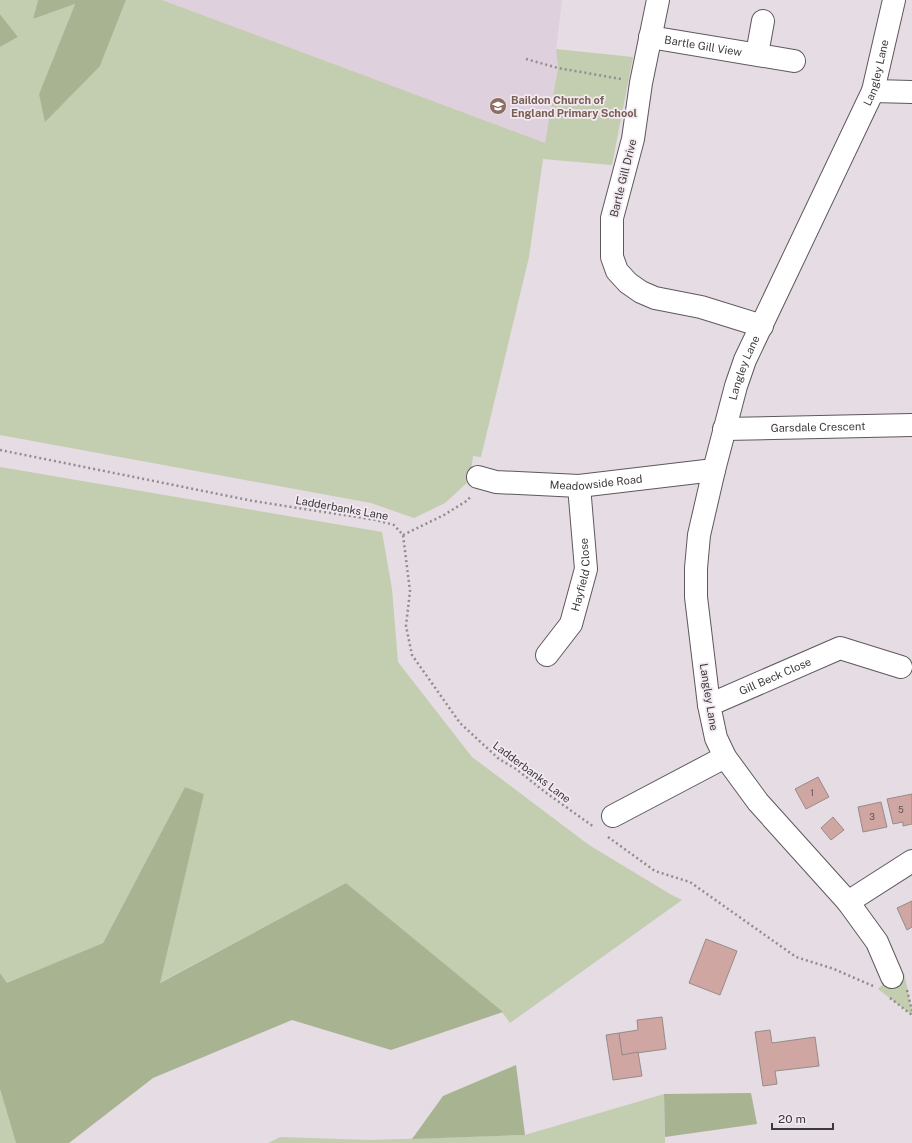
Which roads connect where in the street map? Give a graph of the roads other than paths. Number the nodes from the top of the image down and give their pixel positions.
1 (658, 0) edge
2 (894, 0) edge
3 (763, 21) dead end
4 (650, 37) junction
5 (757, 54) junction
6 (794, 61) dead end
7 (873, 91) junction
8 (912, 92) edge
9 (762, 326) junction
10 (912, 425) edge
11 (724, 429) junction
12 (714, 470) junction
13 (478, 477) dead end
14 (579, 486) junction
15 (547, 655) dead end
16 (901, 667) dead end
17 (709, 706) junction
18 (725, 757) junction
19 (606, 827) road end
20 (912, 861) edge
21 (848, 902) junction
22 (892, 977) dead end

1 - 4 street, Bartle Gill Drive
2 - 7 street, Langley Lane
3 - 5 street, Bartle Gill View
4 - 5 street, Bartle Gill View
4 - 9 street, Bartle Gill Drive
5 - 6 street, Bartle Gill View
7 - 8 street
7 - 9 street, Langley Lane
9 - 11 street, Langley Lane
10 - 11 street, Garsdale Crescent
11 - 12 street, Langley Lane
12 - 14 street, Meadowside Road
12 - 17 street, Langley Lane
13 - 14 street, Meadowside Road
14 - 15 street, Hayfield Close
16 - 17 street, Gill Beck Close
17 - 18 street, Langley Lane
18 - 19 street
18 - 21 street, Langley Lane
20 - 21 street
21 - 22 street, Langley Lane

